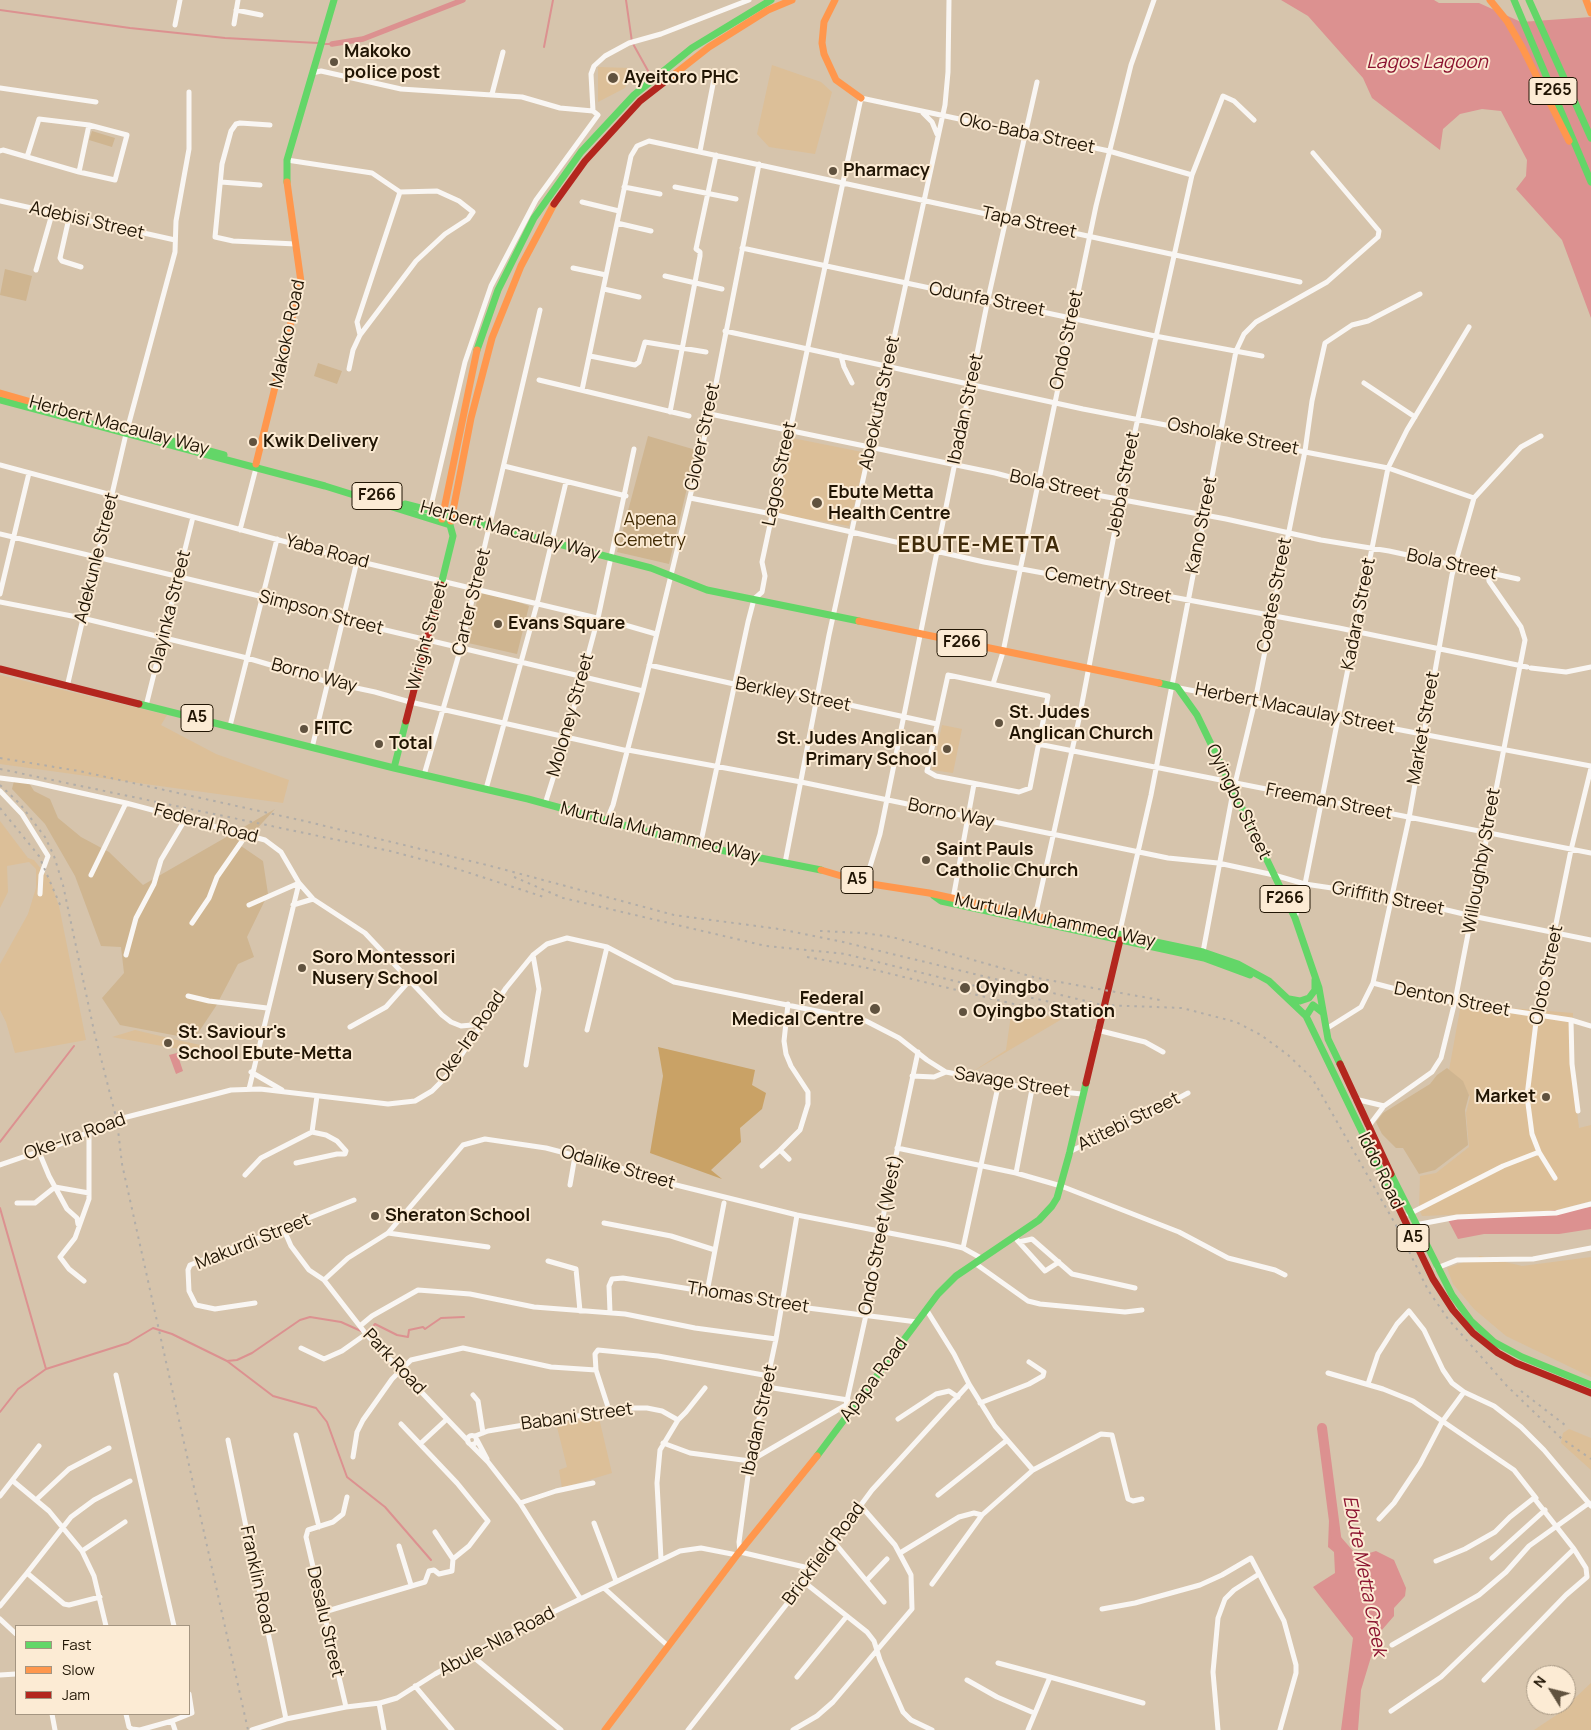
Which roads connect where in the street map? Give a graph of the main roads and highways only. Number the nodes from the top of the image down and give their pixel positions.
1 (334, 0) edge
2 (771, 0) edge
3 (792, 0) edge
4 (835, 0) edge
5 (1490, 0) edge
6 (1514, 0) edge
7 (1529, 0) edge
8 (1586, 0) edge
9 (1591, 13) edge
10 (861, 98) road end
11 (1591, 138) edge
12 (1585, 169) junction
13 (1591, 182) edge
14 (0, 393) edge
15 (0, 400) edge
16 (127, 432) junction
17 (256, 466) junction
18 (443, 513) junction
19 (430, 514) junction
20 (452, 516) junction
21 (442, 522) junction
22 (450, 525) junction
23 (0, 670) edge
24 (1174, 686) joint
25 (394, 768) junction
26 (929, 894) junction
27 (1120, 937) junction
28 (1315, 976) junction
29 (1288, 999) junction
30 (1322, 1012) junction
31 (1306, 1016) junction
32 (1591, 1385) edge
33 (1591, 1394) edge
34 (605, 1730) edge

1 - 17 main road, Makoko Road
2 - 18 main road
3 - 20 main road, Wright Street
4 - 10 main road
5 - 12 main road
6 - 12 main road, F265
7 - 11 main road, F265
8 - 9 main road
12 - 13 main road, F265
14 - 16 main road, Herbert Macaulay Way / F266
15 - 16 main road, Herbert Macaulay Way / F266
16 - 17 main road, Herbert Macaulay Way / F266
17 - 19 main road, Herbert Macaulay Way / F266
18 - 19 main road, Herbert Macaulay Way / F266
18 - 20 main road, Herbert Macaulay Way / F266
18 - 21 main road
19 - 21 main road
20 - 22 main road, Wright Street
20 - 24 main road, Herbert Macaulay Way / F266
21 - 22 main road
22 - 25 main road, Wright Street
23 - 25 main road, Murtula Muhammed Way / A5
24 - 28 main road, Oyingbo Street / F266
25 - 26 main road, Murtula Muhammed Way / A5
26 - 27 main road, Murtula Muhammed Way / A5
26 - 27 main road
27 - 29 main road
27 - 29 main road, Murtula Muhammed Way / A5
27 - 34 main road, Apapa Road
28 - 29 main road
28 - 30 main road, Oyingbo Street / F266
29 - 31 main road, Murtula Muhammed Way / A5
30 - 31 main road
30 - 32 main road, Iddo Road / A5
31 - 33 main road, Iddo Road / A5

